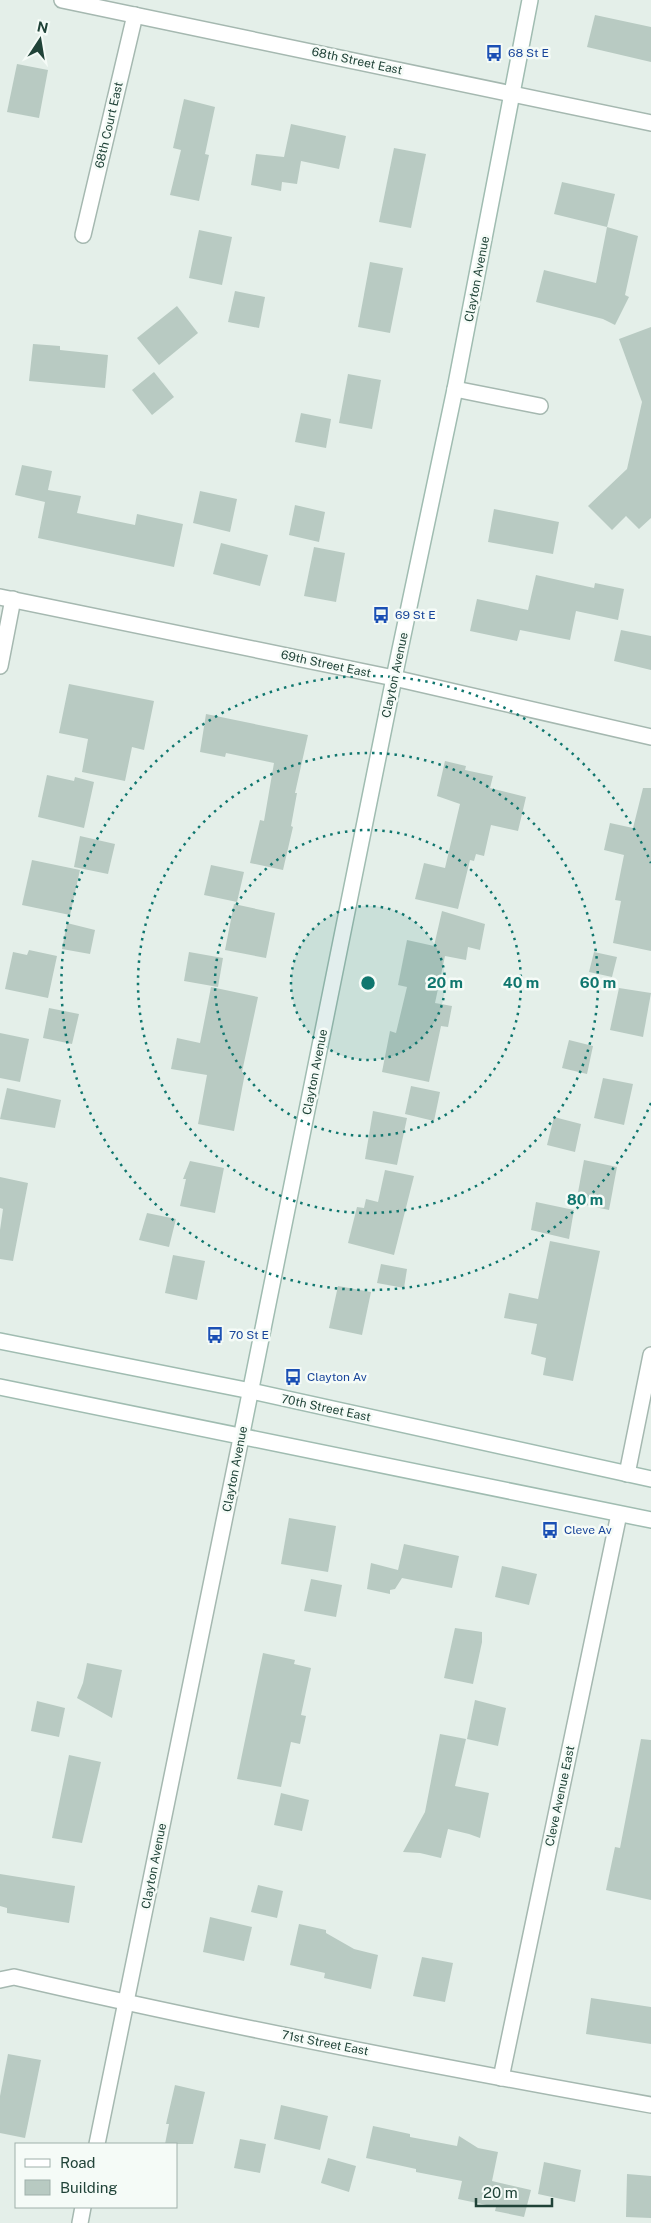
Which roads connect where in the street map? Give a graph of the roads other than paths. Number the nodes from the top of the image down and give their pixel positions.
1 (62, 0) edge
2 (530, 0) edge
3 (136, 15) junction
4 (512, 93) junction
5 (651, 123) edge
6 (83, 235) dead end
7 (455, 389) junction
8 (540, 406) dead end
9 (7, 598) edge
10 (0, 666) edge
11 (394, 678) junction
12 (651, 737) edge
13 (0, 1341) edge
14 (651, 1355) edge
15 (0, 1387) edge
16 (251, 1391) junction
17 (242, 1438) junction
18 (627, 1474) junction
19 (651, 1479) edge
20 (619, 1514) junction
21 (651, 1520) edge
22 (0, 1980) edge
23 (127, 2003) junction
24 (500, 2078) junction
25 (651, 2105) edge
26 (97, 2143) edge
27 (83, 2208) edge
28 (80, 2223) edge

1 - 3 street, 68th Street East
2 - 4 street, Clayton Avenue
3 - 4 street, 68th Street East
3 - 6 street, 68th Court East
4 - 5 street, 68th Street East
4 - 7 street, Clayton Avenue
7 - 8 street
7 - 11 street, Clayton Avenue
9 - 10 street
9 - 11 street, 69th Street East
11 - 12 street, 69th Street East
11 - 16 street, Clayton Avenue
13 - 16 street, 70th Street East
14 - 18 street
15 - 17 street
16 - 17 street, Clayton Avenue
16 - 18 street, 70th Street East
17 - 20 street
17 - 23 street, Clayton Avenue
18 - 19 street, 70th Street East
20 - 21 street
20 - 24 street, Cleve Avenue East
22 - 23 street, 71st Street East
23 - 24 street, 71st Street East
23 - 26 street, Clayton Avenue
24 - 25 street, 71st Street East
27 - 28 street

